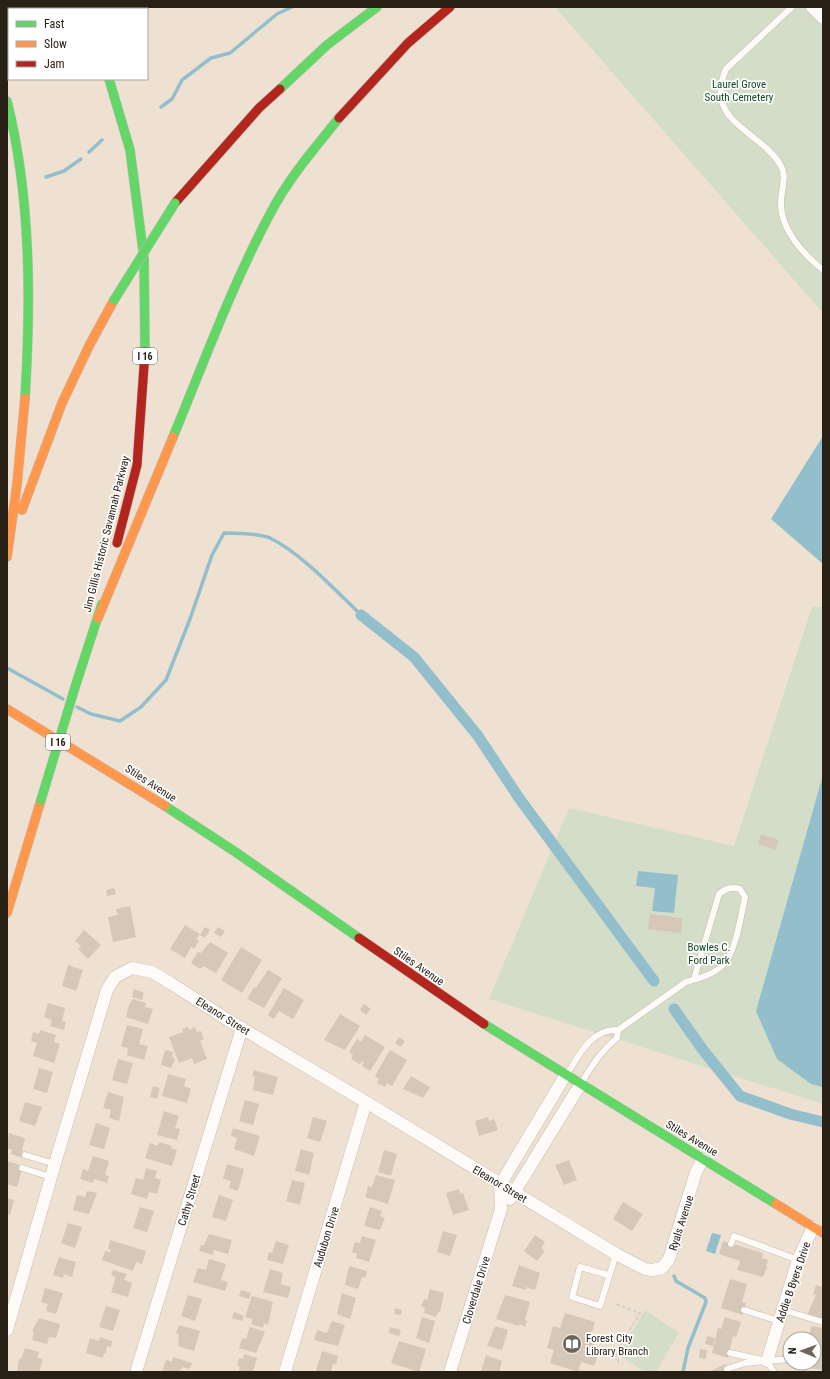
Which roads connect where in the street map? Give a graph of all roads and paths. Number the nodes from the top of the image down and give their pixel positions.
1 (377, 7) edge
2 (450, 7) edge
3 (792, 7) edge
4 (812, 7) edge
5 (823, 18) edge
6 (109, 80) edge
7 (7, 101) edge
8 (823, 270) edge
9 (8, 553) edge
10 (98, 618) junction
11 (7, 709) edge
12 (7, 913) edge
13 (694, 979) junction
14 (242, 1028) junction
15 (618, 1030) junction
16 (565, 1076) junction
17 (580, 1085) junction
18 (366, 1102) junction
19 (25, 1155) dead end
20 (703, 1159) junction
21 (54, 1164) junction
22 (22, 1168) dead end
23 (51, 1177) junction
24 (500, 1185) junction
25 (515, 1194) junction
26 (501, 1208) junction
27 (818, 1230) edge
28 (731, 1244) dead end
29 (616, 1254) junction
30 (798, 1260) junction
31 (645, 1269) joint
32 (608, 1275) junction
33 (616, 1304) dead end
34 (744, 1310) dead end
35 (781, 1315) junction
36 (823, 1322) edge
37 (7, 1330) edge
38 (730, 1353) dead end
39 (782, 1362) edge
40 (619, 1365) dead end
41 (768, 1367) edge
42 (727, 1369) dead end
43 (136, 1372) edge
44 (285, 1372) edge
45 (450, 1372) edge
46 (774, 1372) edge

1 - 9 main road, bridge
2 - 10 main road
3 - 8 lane
4 - 5 street
6 - 10 main road, Jim Gillis Historic Savannah Parkway / I 16
7 - 9 main road
10 - 12 main road, Jim Gillis Historic Savannah Parkway / I 16, bridge
11 - 16 main road, Stiles Avenue
13 - 13 lane
13 - 15 lane
14 - 18 street, Eleanor Street
14 - 21 street, Eleanor Street
14 - 43 street, Cathy Street
15 - 16 lane
15 - 17 lane
16 - 17 main road, Stiles Avenue
16 - 24 street
17 - 20 main road, Stiles Avenue
17 - 25 street, Cloverdale Drive
18 - 24 street, Eleanor Street
18 - 44 street, Audubon Drive
19 - 21 lane
20 - 27 main road, Stiles Avenue
20 - 31 street, Ryals Avenue
21 - 23 street, Eleanor Street
22 - 23 lane
23 - 37 street, Eleanor Street
24 - 25 street, Eleanor Street
24 - 26 street, Cloverdale Drive
25 - 26 street, Cloverdale Drive
25 - 29 street, Eleanor Street
26 - 45 street, Cloverdale Drive
27 - 30 street, Addie B Byers Drive
28 - 30 lane
29 - 31 street, Eleanor Street
29 - 32 lane
30 - 35 street, Addie B Byers Drive
32 - 32 lane
33 - 40 path
34 - 35 lane
35 - 36 lane
35 - 41 street, Addie B Byers Drive
38 - 41 lane
39 - 41 lane
41 - 42 lane
41 - 46 lane

